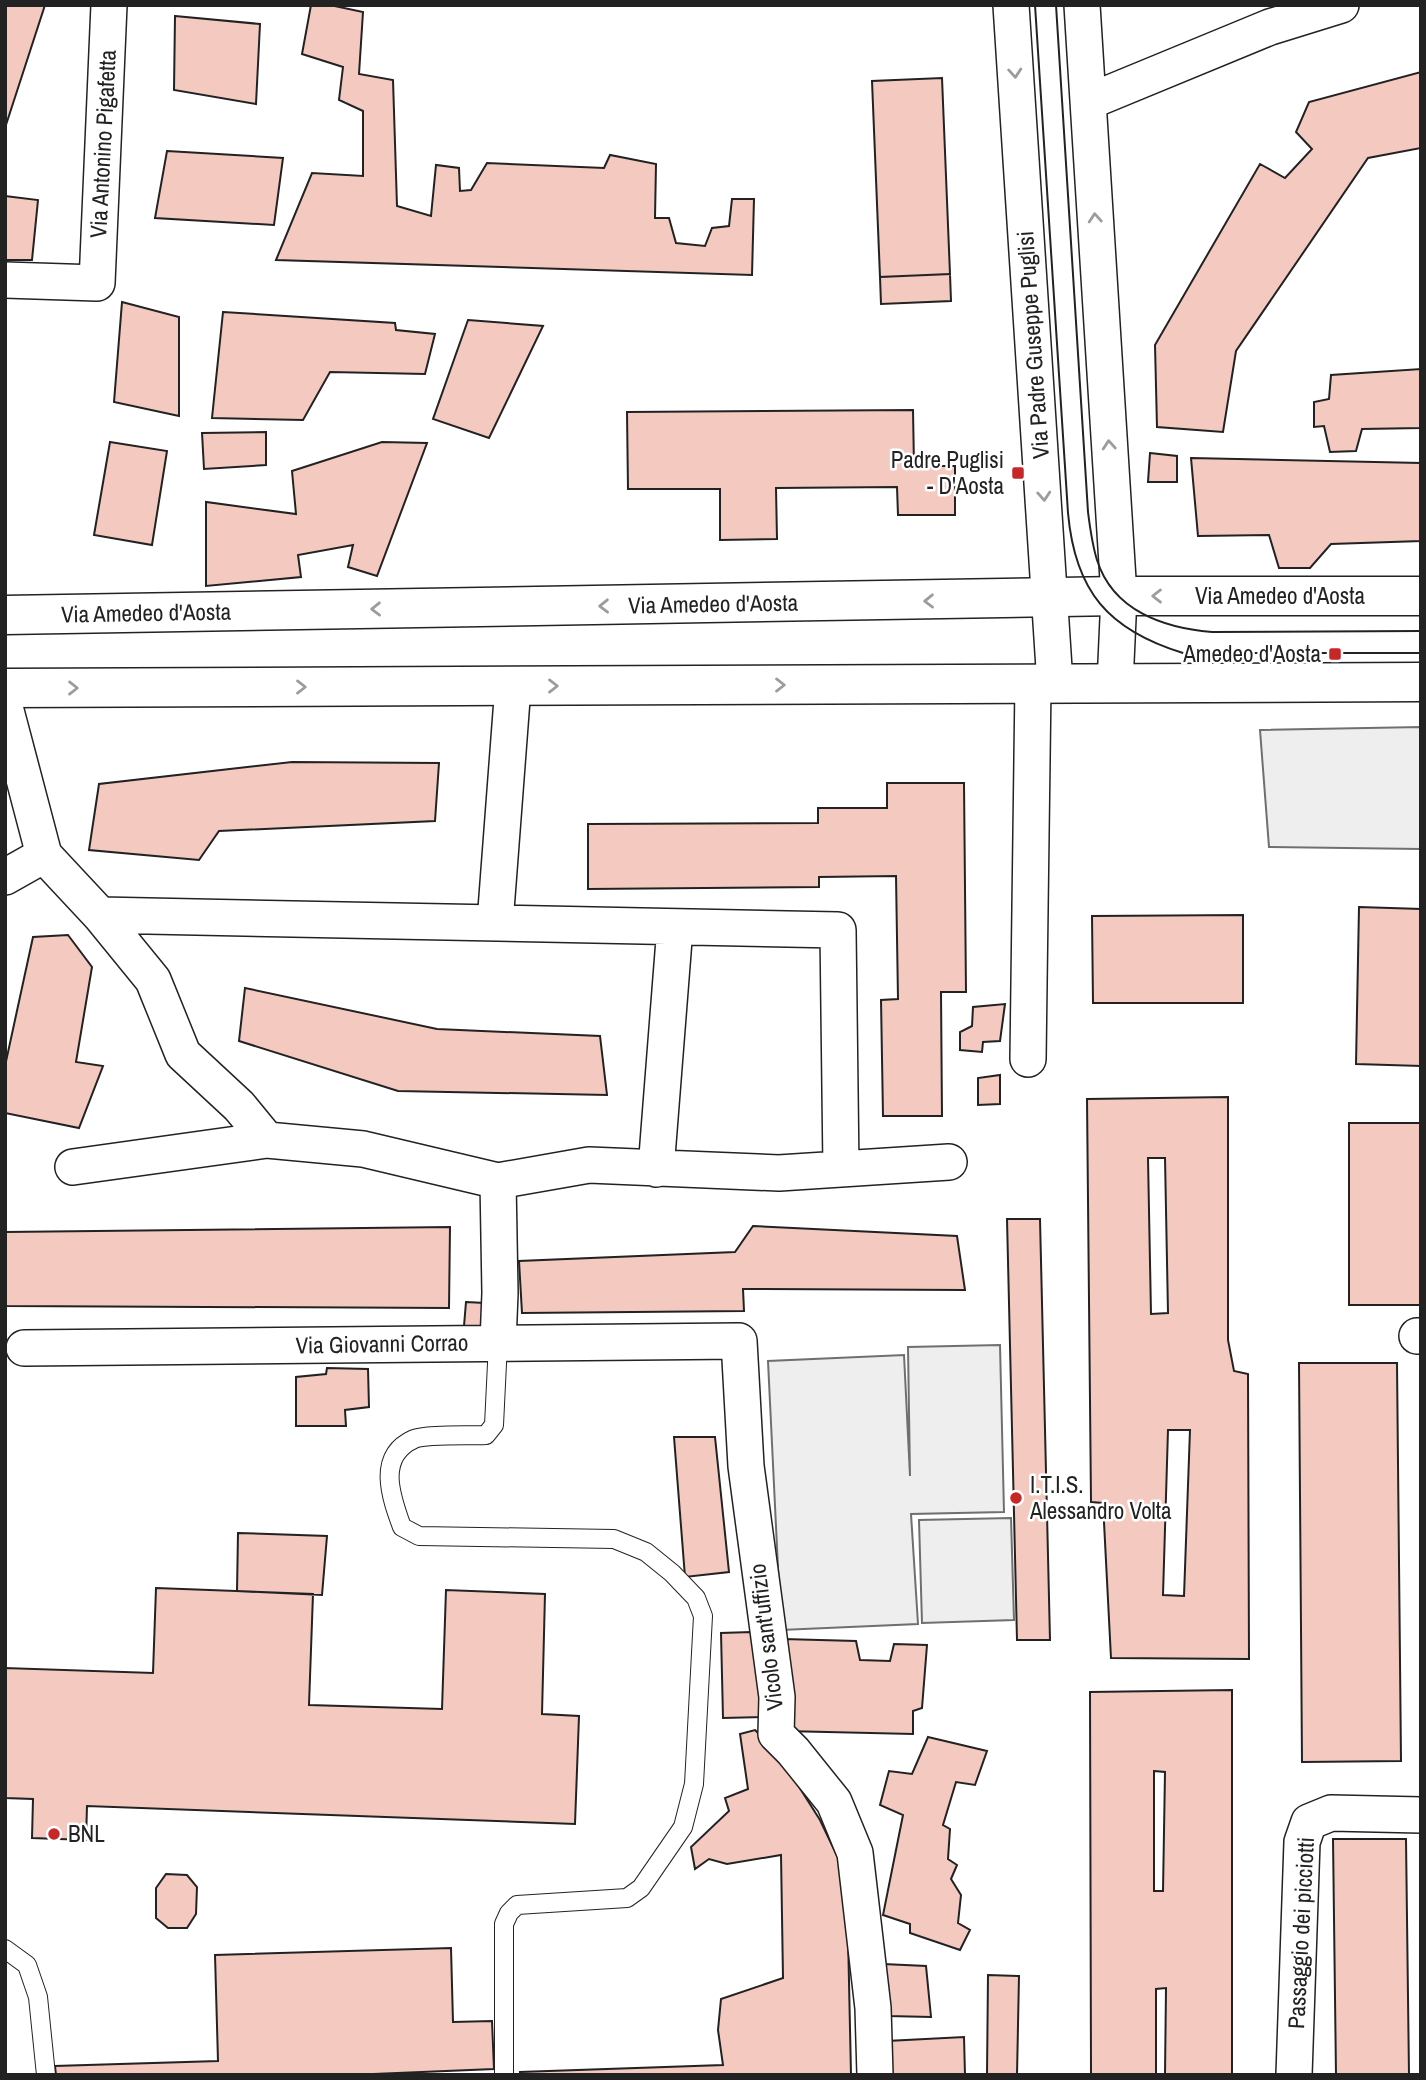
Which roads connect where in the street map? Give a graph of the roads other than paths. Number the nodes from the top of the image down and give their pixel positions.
1 (109, 5) edge
2 (1011, 5) edge
3 (1082, 5) edge
4 (1341, 5) edge
5 (1088, 102) junction
6 (5, 280) edge
7 (1119, 596) junction
8 (1421, 596) edge
9 (1050, 599) junction
10 (5, 615) edge
11 (1421, 682) edge
12 (1044, 684) junction
13 (1115, 684) junction
14 (513, 686) junction
15 (5, 688) edge
16 (5, 707) edge
17 (44, 855) junction
18 (5, 877) edge
19 (100, 915) junction
20 (495, 923) junction
21 (675, 927) junction
22 (1028, 1059) dead end
23 (267, 1140) junction
24 (948, 1162) dead end
25 (73, 1167) dead end
26 (656, 1169) junction
27 (841, 1169) junction
28 (498, 1181) junction
29 (739, 1341) joint
30 (498, 1343) junction
31 (24, 1348) dead end
32 (1421, 1815) edge
33 (5, 1949) edge
34 (46, 2075) edge
35 (504, 2075) edge
36 (875, 2075) edge
37 (1294, 2075) edge

1 - 6 street, Via Antonino Pigafetta
2 -> 9 street, Via Padre Guseppe Puglisi
3 - 5 street
4 - 5 street
7 -> 5 street
8 -> 7 street, Via Amedeo d'Aosta
7 - 9 street, Via Amedeo d'Aosta
7 - 13 street
9 -> 10 street, Via Amedeo d'Aosta
9 - 12 street, Via Padre Guseppe Puglisi
11 - 13 street
12 - 13 street
14 -> 12 street
12 - 22 street, Via Padre Guseppe Puglisi
15 -> 14 street
14 - 20 street
16 - 17 street
17 - 18 street
17 - 19 street
19 - 20 street
19 - 23 street
20 - 21 street
21 - 26 street
21 - 27 street
23 - 25 street
23 - 28 street
24 - 27 street
26 - 27 street
26 - 28 street
28 - 30 street
29 - 30 street, Via Giovanni Corrao
29 - 36 street, Vicolo sant'uffizio
30 - 31 street, Via Giovanni Corrao
30 - 35 lane
32 - 37 street, Passaggio dei picciotti
33 - 34 lane

